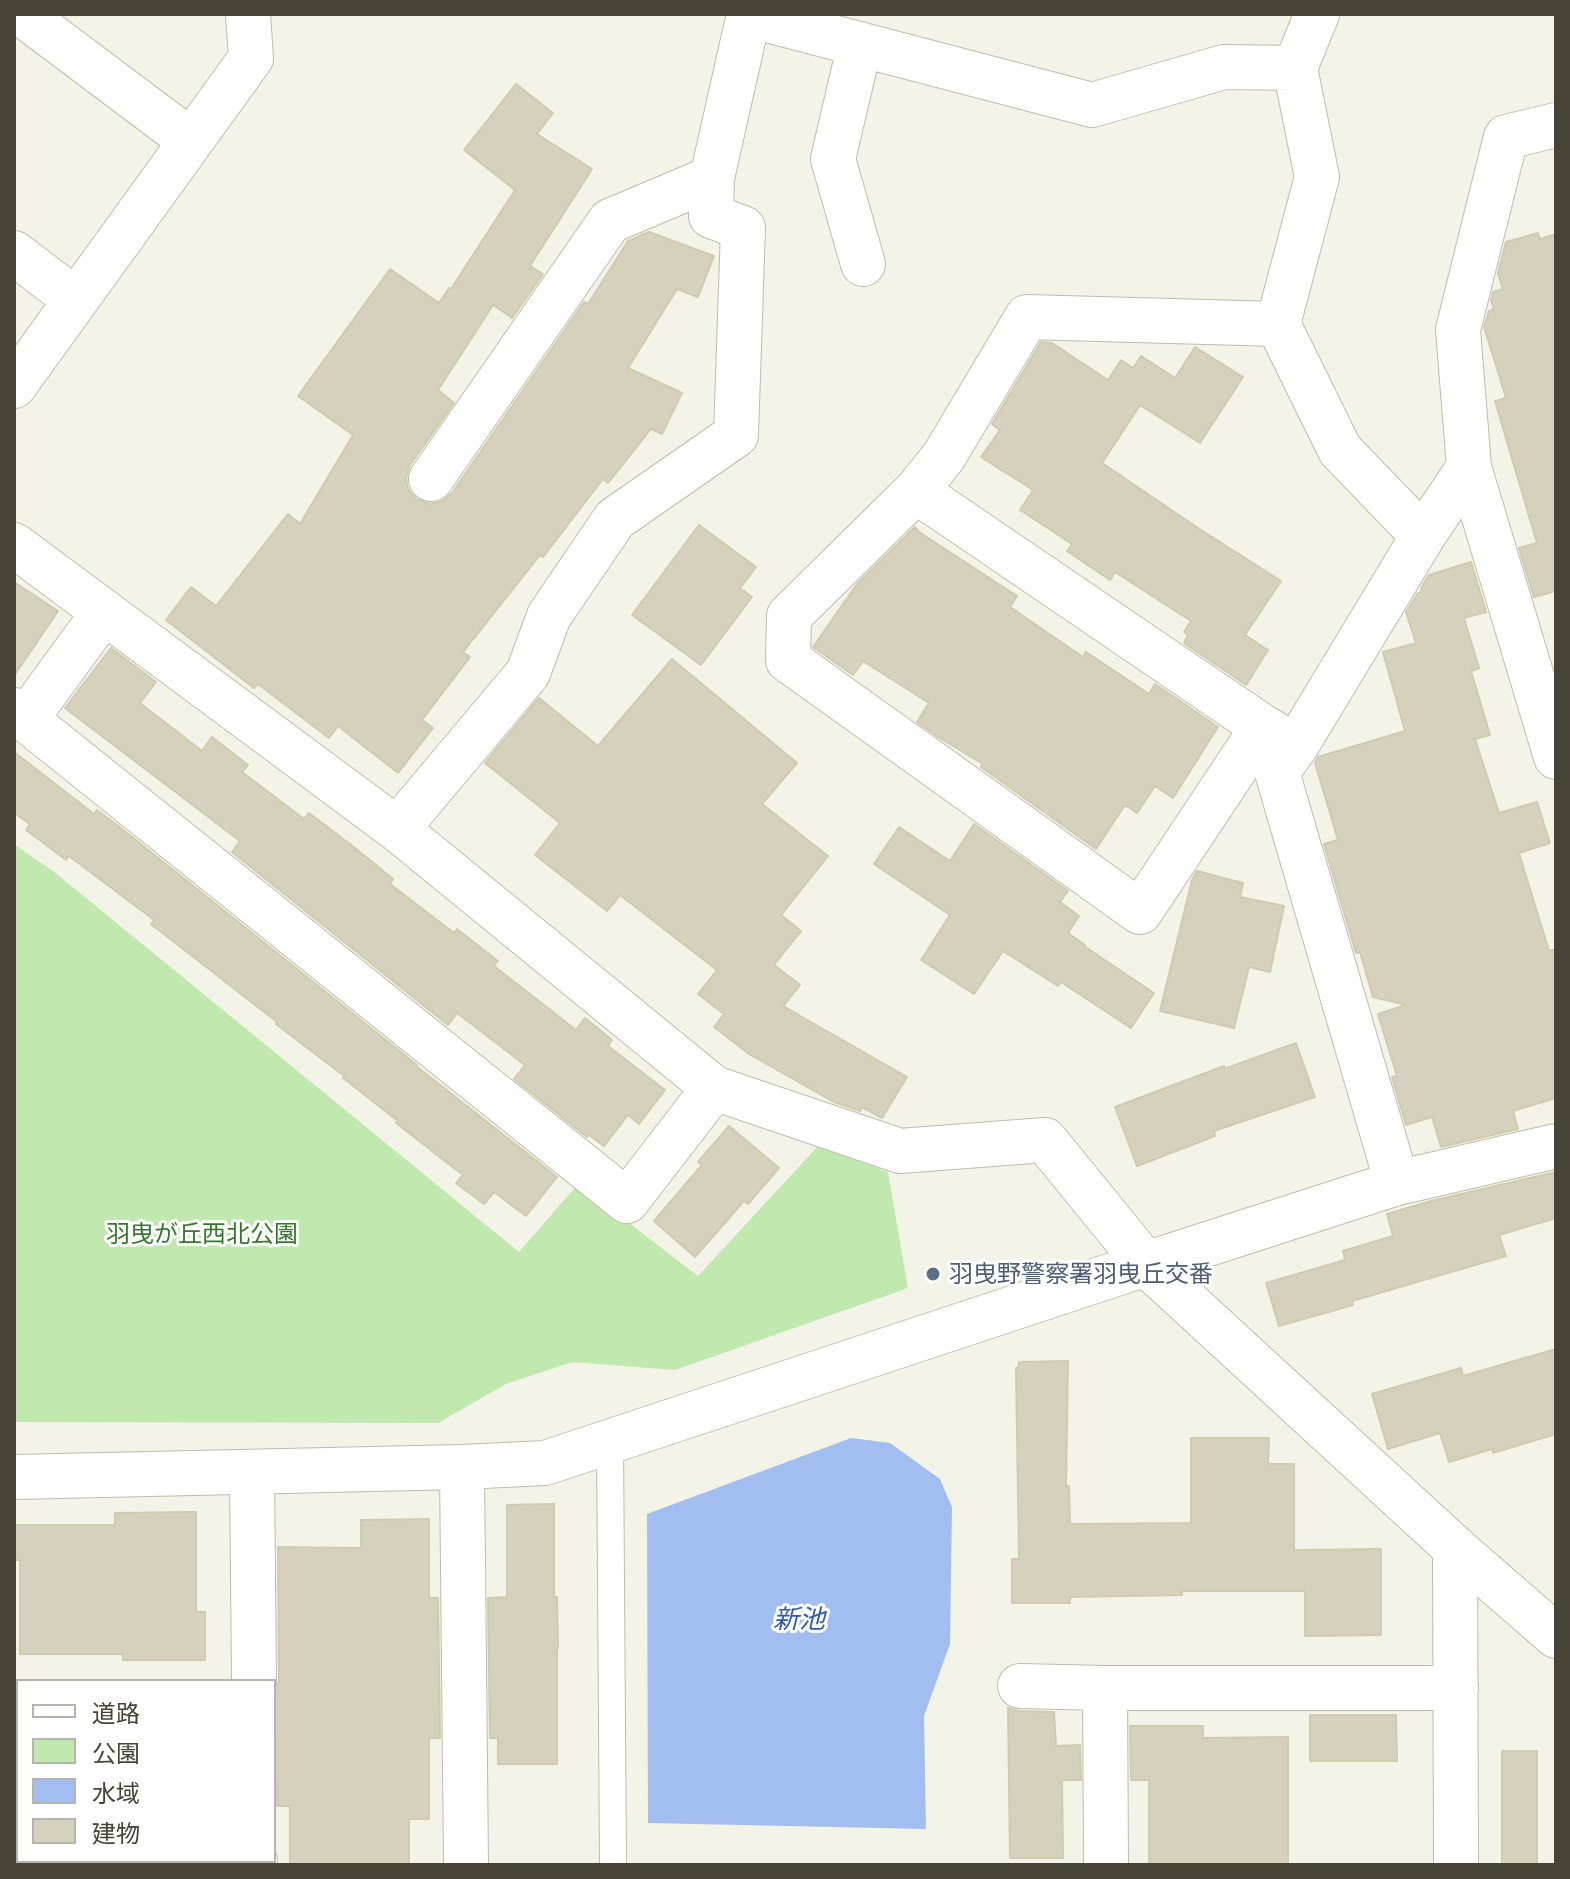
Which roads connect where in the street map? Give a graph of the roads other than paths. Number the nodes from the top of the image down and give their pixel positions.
1 (22, 14) edge
2 (248, 14) edge
3 (1317, 14) edge
4 (749, 15) edge
5 (860, 44) junction
6 (1295, 68) junction
7 (1556, 125) edge
8 (191, 141) junction
9 (712, 178) junction
10 (14, 253) edge
11 (863, 264) dead end
12 (76, 300) junction
13 (1278, 324) junction
14 (14, 386) edge
15 (1469, 467) junction
16 (431, 479) dead end
17 (916, 491) junction
18 (1423, 536) junction
19 (14, 545) edge
20 (104, 612) junction
21 (20, 715) edge
22 (1279, 737) junction
23 (1556, 757) edge
24 (397, 829) junction
25 (714, 1088) junction
26 (1556, 1146) edge
27 (1397, 1183) junction
28 (1146, 1264) junction
29 (610, 1441) junction
30 (462, 1467) junction
31 (252, 1472) junction
32 (14, 1477) edge
33 (1455, 1548) junction
34 (1556, 1636) edge
35 (254, 1679) edge
36 (1020, 1686) dead end
37 (1105, 1688) junction
38 (1456, 1688) junction
39 (466, 1865) edge
40 (613, 1865) edge
41 (1106, 1865) edge
42 (1456, 1865) edge

1 - 8 street
2 - 8 street
3 - 6 street
4 - 5 street
4 - 9 street
5 - 6 street
5 - 11 street
6 - 13 street
7 - 15 street
8 - 12 street
9 - 16 street
9 - 24 street
10 - 12 street
12 - 14 street
13 - 17 street
13 - 18 street
15 - 18 street
15 - 23 street
17 - 22 street
17 - 22 street
18 - 22 street
19 - 20 street
20 - 21 street
20 - 24 street
21 - 25 street
22 - 27 street
24 - 25 street
25 - 28 street
26 - 27 street
27 - 28 street
28 - 29 street
28 - 33 street
29 - 30 street
29 - 40 lane
30 - 31 street
30 - 39 street
31 - 32 street
31 - 35 street
33 - 34 street
33 - 38 street
36 - 37 street
37 - 38 street
37 - 41 street
38 - 42 street

